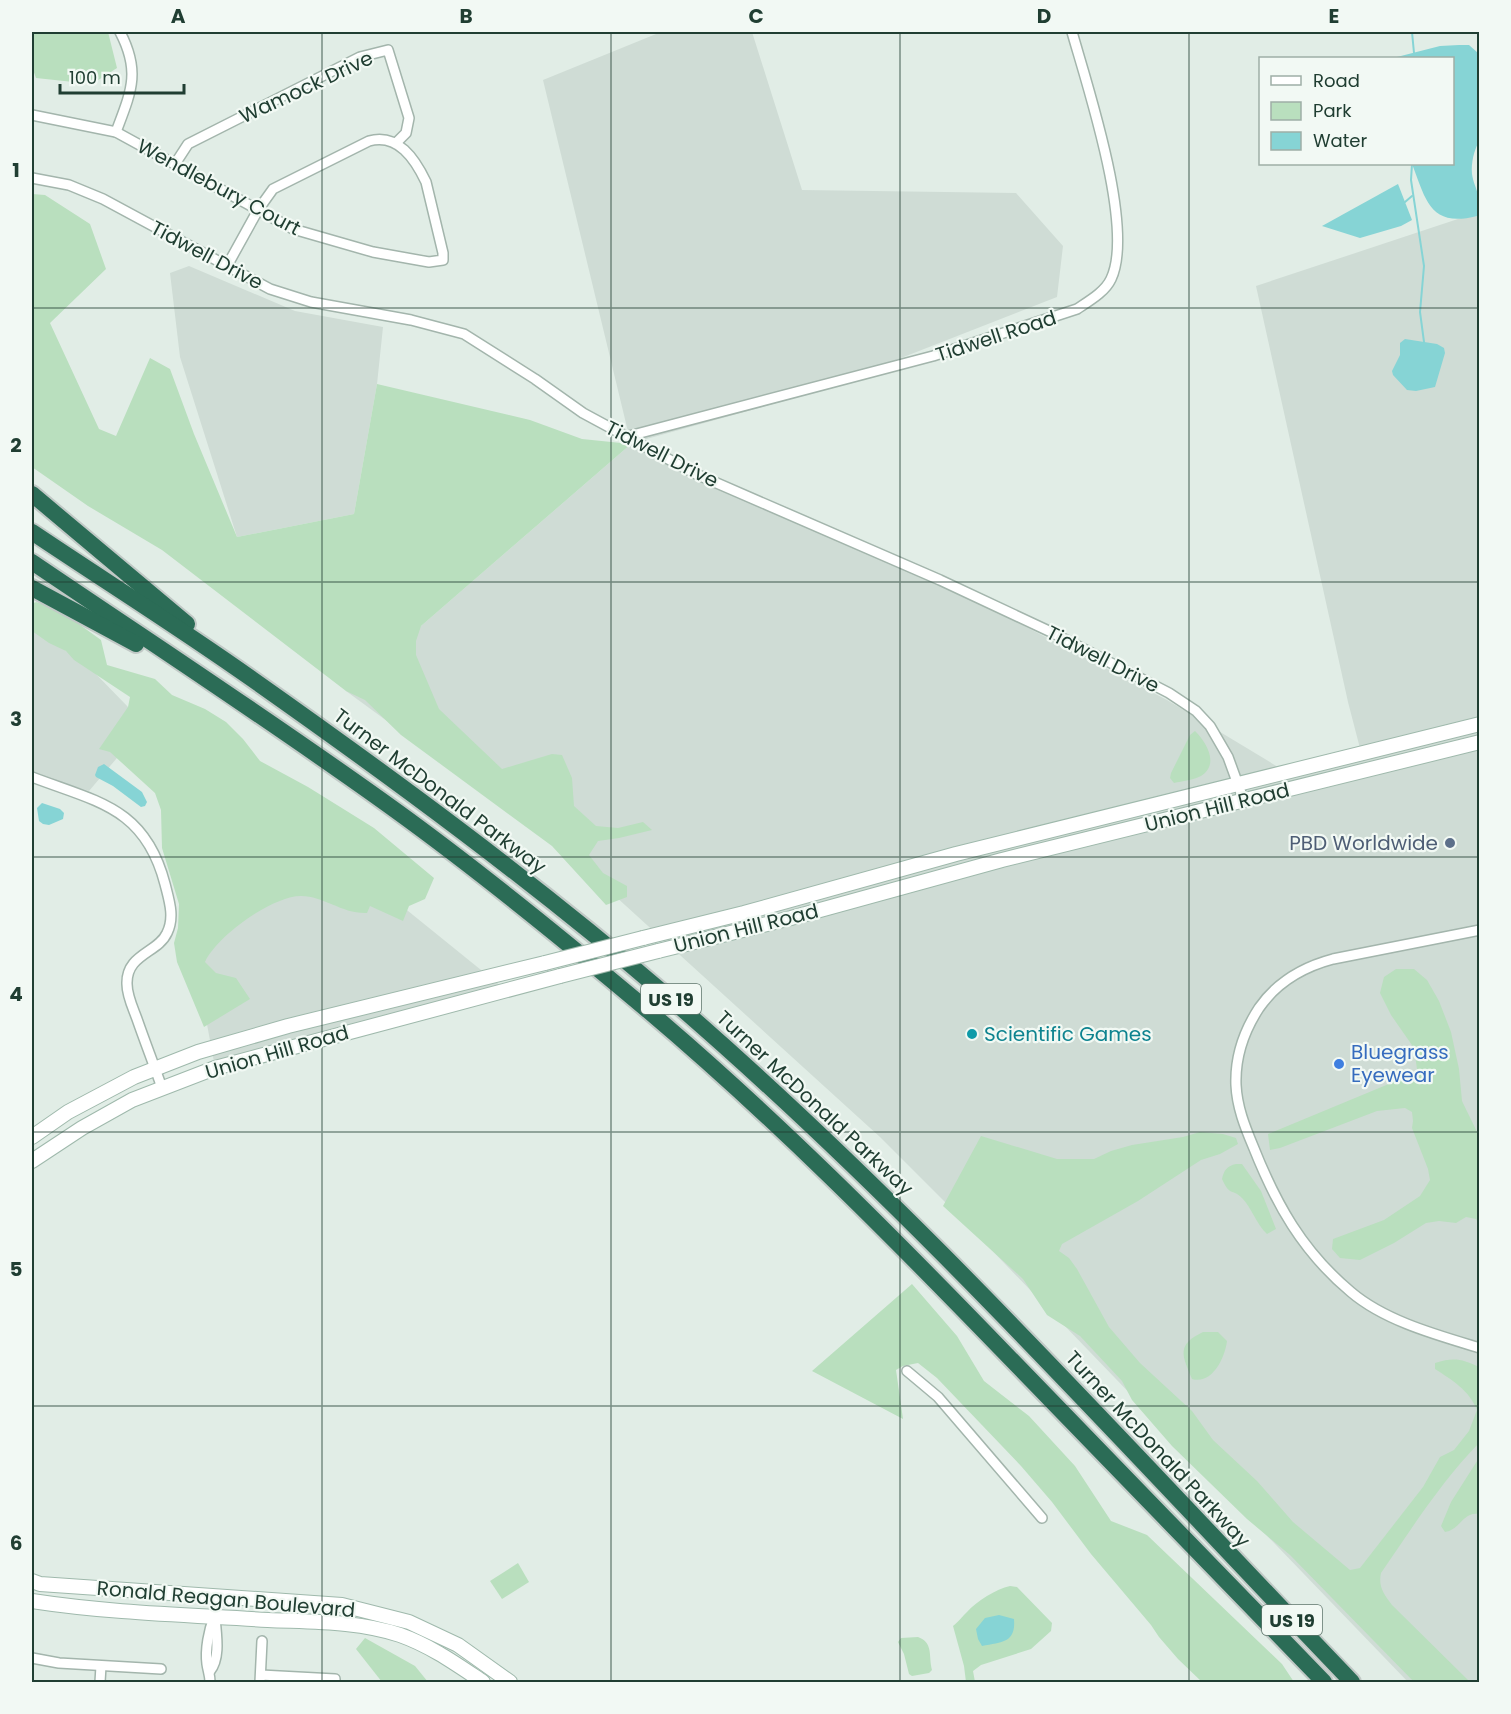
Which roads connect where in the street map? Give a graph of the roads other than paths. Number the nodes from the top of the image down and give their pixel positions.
1 (120, 32) edge
2 (1072, 32) edge
3 (32, 115) edge
4 (116, 132) junction
5 (396, 142) junction
6 (175, 164) junction
7 (32, 178) edge
8 (258, 210) junction
9 (227, 266) junction
10 (625, 437) junction
11 (32, 494) edge
12 (32, 532) edge
13 (32, 562) edge
14 (32, 588) edge
15 (250, 677) junction
16 (223, 690) junction
17 (1479, 724) edge
18 (1479, 742) edge
19 (32, 777) edge
20 (1238, 783) junction
21 (1244, 801) junction
22 (1479, 930) edge
23 (155, 1069) junction
24 (162, 1088) junction
25 (32, 1137) edge
26 (32, 1161) edge
27 (1479, 1348) edge
28 (907, 1371) dead end
29 (1042, 1518) dead end
30 (1232, 1558) junction
31 (32, 1581) edge
32 (216, 1597) junction
33 (32, 1601) edge
34 (214, 1617) junction
35 (262, 1641) dead end
36 (32, 1658) edge
37 (100, 1666) junction
38 (160, 1669) dead end
39 (260, 1679) edge
40 (100, 1683) edge
41 (210, 1683) edge
42 (335, 1683) edge
43 (483, 1683) edge
44 (510, 1683) edge
45 (1324, 1683) edge
46 (1352, 1683) edge
47 (1364, 1683) edge

1 - 4 street
2 - 10 street, Tidwell Road
3 - 4 street, Wendlebury Court
4 - 6 street, Wendlebury Court
5 - 6 street, Wamock Drive
5 - 8 street
5 - 8 street, Wendlebury Court
6 - 8 street, Wendlebury Court
7 - 9 street, Tidwell Drive
8 - 9 street
9 - 10 street, Tidwell Drive
10 - 20 street, Tidwell Drive
11 - 15 highway
12 - 15 highway, Turner McDonald Parkway / US 19
13 - 16 highway, Turner McDonald Parkway / US 19
14 - 16 highway
15 - 30 highway, Turner McDonald Parkway / US 19
16 - 45 highway, Turner McDonald Parkway / US 19
17 - 20 street, Union Hill Road
18 - 21 street, Union Hill Road
19 - 23 street
20 - 21 street, Tidwell Drive
20 - 23 street, Union Hill Road, bridge
21 - 24 street, Union Hill Road, bridge
22 - 27 street
23 - 24 street
23 - 25 street, Union Hill Road
24 - 26 street, Union Hill Road
28 - 29 street
30 - 46 highway, Turner McDonald Parkway / US 19
30 - 47 highway
31 - 32 street, Ronald Reagan Boulevard
32 - 34 street
32 - 44 street, Ronald Reagan Boulevard
33 - 34 street, Ronald Reagan Boulevard
34 - 41 street
34 - 43 street, Ronald Reagan Boulevard
35 - 39 street
36 - 37 street
37 - 38 street
37 - 40 street
39 - 42 street

